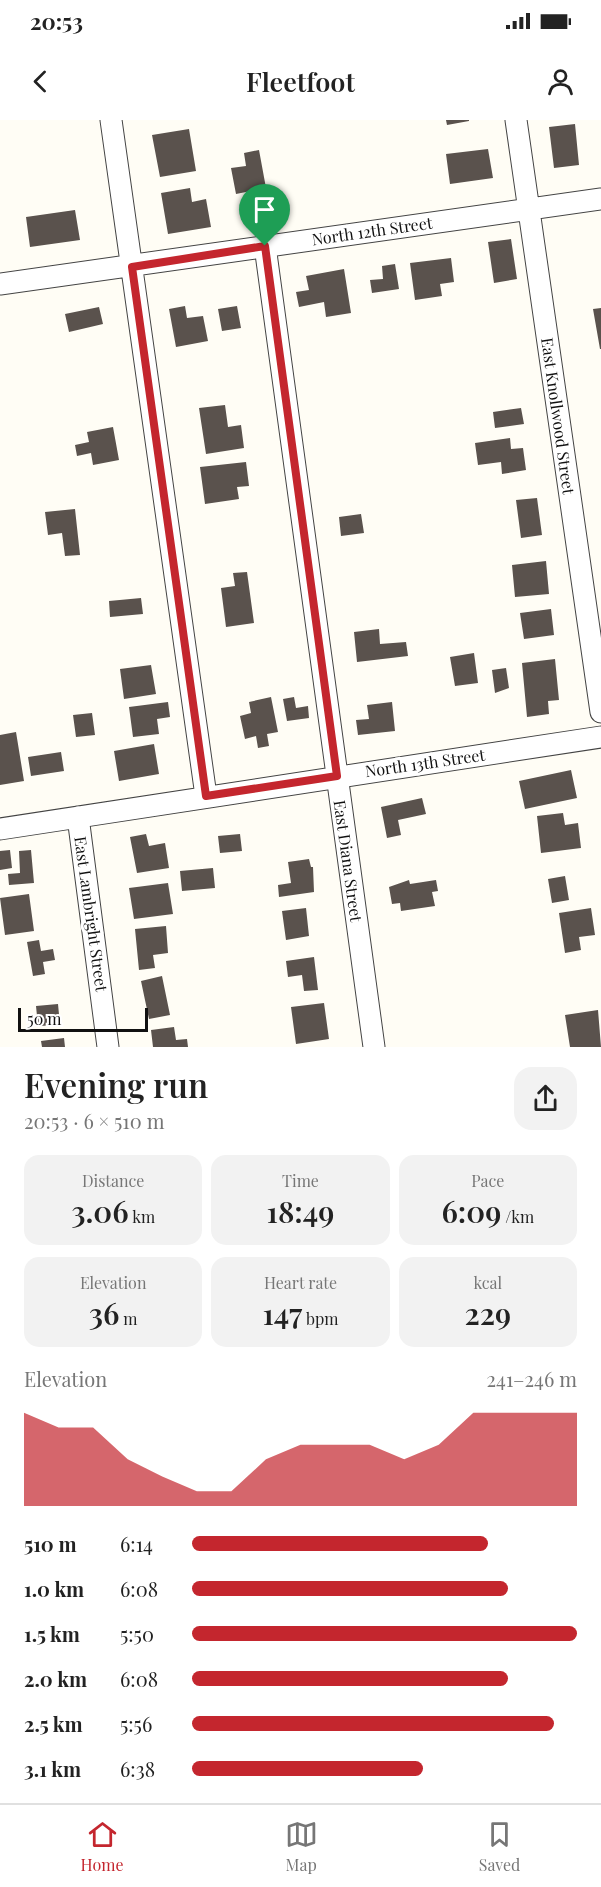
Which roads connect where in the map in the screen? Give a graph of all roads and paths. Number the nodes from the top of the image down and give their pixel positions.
1 (111, 120) edge
2 (516, 120) edge
3 (601, 198) edge
4 (529, 208) junction
5 (265, 246) junction
6 (132, 267) junction
7 (0, 284) edge
8 (601, 712) edge
9 (601, 737) edge
10 (337, 776) junction
11 (206, 796) junction
12 (78, 817) junction
13 (0, 828) edge
14 (108, 1047) edge
15 (374, 1047) edge

1 - 6 street
2 - 4 street, East Knollwood Street
3 - 4 street, North 12th Street
4 - 5 street, North 12th Street
4 - 8 street, East Knollwood Street
5 - 6 street, North 12th Street
5 - 10 street, East Diana Street
6 - 7 street, North 12th Street
6 - 11 street
9 - 10 street, North 13th Street
10 - 11 street, North 13th Street
10 - 15 street, East Diana Street
11 - 12 street, North 13th Street
12 - 13 street, North 13th Street
12 - 14 street, East Lambright Street

